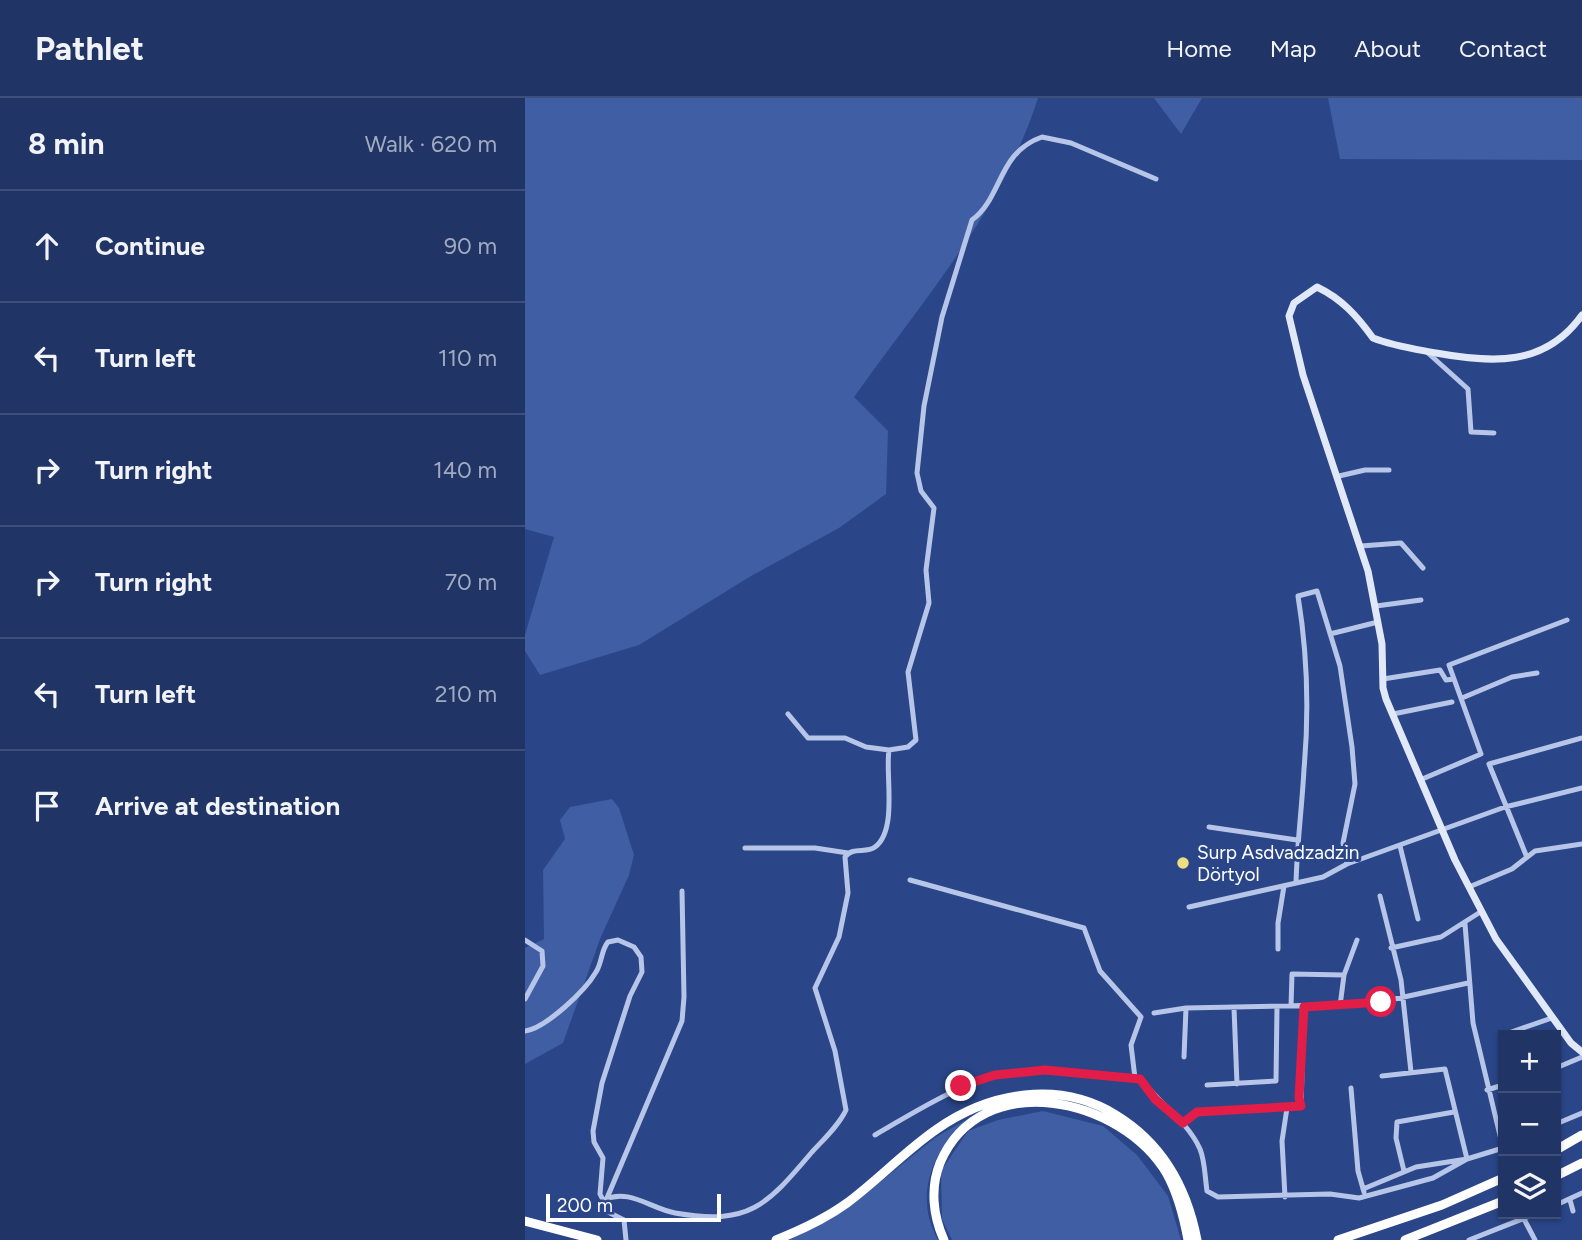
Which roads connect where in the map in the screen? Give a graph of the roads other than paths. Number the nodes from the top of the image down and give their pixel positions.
1 (1156, 179) dead end
2 (1582, 316) edge
3 (1425, 351) junction
4 (1494, 433) dead end
5 (1389, 470) dead end
6 (1339, 476) junction
7 (1361, 546) junction
8 (1423, 568) dead end
9 (1421, 600) dead end
10 (1376, 606) junction
11 (1567, 620) dead end
12 (1378, 622) junction
13 (1330, 634) junction
14 (1537, 673) dead end
15 (1383, 679) junction
16 (1454, 679) junction
17 (1462, 698) junction
18 (1452, 702) dead end
19 (788, 714) dead end
20 (1393, 714) junction
21 (1582, 738) edge
22 (889, 750) junction
23 (1420, 780) junction
24 (1582, 788) edge
25 (1505, 807) junction
26 (1209, 827) dead end
27 (1445, 831) junction
28 (1297, 840) junction
29 (1582, 844) edge
30 (1400, 846) junction
31 (745, 848) dead end
32 (848, 853) junction
33 (1527, 855) junction
34 (1347, 864) junction
35 (910, 880) dead end
36 (1296, 883) junction
37 (1285, 886) junction
38 (1469, 887) junction
39 (682, 891) dead end
40 (1380, 896) dead end
41 (1189, 906) dead end
42 (1482, 911) junction
43 (1418, 919) dead end
44 (1465, 924) junction
45 (525, 940) edge
46 (1357, 940) dead end
47 (1391, 948) junction
48 (1278, 949) dead end
49 (1344, 975) junction
50 (1468, 983) junction
51 (1404, 997) junction
52 (525, 999) edge
53 (1291, 1006) junction
54 (1340, 1006) junction
55 (1277, 1007) junction
56 (1304, 1007) junction
57 (1186, 1008) junction
58 (1234, 1008) junction
59 (1154, 1013) dead end
60 (1552, 1018) junction
61 (1517, 1030) edge
62 (525, 1031) edge
63 (1582, 1052) edge
64 (1184, 1057) dead end
65 (1582, 1057) edge
66 (1561, 1066) edge
67 (1411, 1072) junction
68 (1382, 1076) dead end
69 (1135, 1078) junction
70 (1237, 1084) junction
71 (1207, 1085) dead end
72 (1498, 1087) edge
73 (1351, 1088) dead end
74 (1487, 1090) junction
75 (1287, 1108) junction
76 (1454, 1112) junction
77 (1582, 1112) edge
78 (1561, 1122) edge
79 (1183, 1123) junction
80 (875, 1135) dead end
81 (1582, 1135) edge
82 (1561, 1147) edge
83 (1467, 1159) junction
84 (1582, 1163) edge
85 (1403, 1171) junction
86 (1561, 1174) edge
87 (1498, 1180) edge
88 (1363, 1189) junction
89 (1582, 1193) edge
90 (1285, 1197) junction
91 (1367, 1197) junction
92 (605, 1199) junction
93 (1570, 1200) junction
94 (1498, 1203) edge
95 (1498, 1203) edge
96 (1561, 1203) edge
97 (1573, 1210) dead end
98 (1524, 1219) joint
99 (525, 1222) edge
100 (577, 1240) edge
101 (597, 1240) edge
102 (626, 1240) edge
103 (776, 1240) edge
104 (944, 1240) edge
105 (1188, 1240) edge
106 (1197, 1240) edge
107 (1338, 1240) edge
108 (1405, 1240) edge
109 (1418, 1240) edge
110 (1469, 1240) edge
111 (1535, 1240) edge

1 - 22 street
2 - 3 street
3 - 4 street
3 - 6 street
5 - 6 street
6 - 7 street
7 - 8 street
7 - 10 street
9 - 10 street
10 - 12 street
11 - 16 street
12 - 13 street
12 - 15 street
13 - 28 street
13 - 34 street
14 - 17 street
15 - 16 street
15 - 20 street
16 - 17 street
17 - 23 street
18 - 20 street
19 - 22 street
20 - 23 street
21 - 25 street
22 - 32 street
23 - 27 street
24 - 25 street
25 - 27 street
25 - 33 street
26 - 28 street
27 - 30 street
27 - 38 street
28 - 36 street
29 - 33 street
30 - 34 street
30 - 43 street
31 - 32 street
32 - 92 street
33 - 38 street
34 - 36 street
35 - 69 street
36 - 37 street
37 - 41 street
37 - 48 street
38 - 42 street
39 - 92 street
40 - 47 street
42 - 44 street
42 - 60 street
44 - 47 street
44 - 50 street
45 - 52 street
46 - 49 street
47 - 51 street
49 - 53 street
49 - 54 street
50 - 51 street
50 - 74 street
51 - 54 street
51 - 67 street
53 - 55 street
53 - 56 street
54 - 56 street
55 - 58 street
55 - 70 street
56 - 75 street
57 - 58 street
57 - 59 street
57 - 64 street
58 - 70 street
60 - 61 street
60 - 63 street
62 - 92 street
65 - 66 street
67 - 68 street
67 - 76 street
69 - 79 street
69 - 80 street
70 - 71 street
72 - 74 street
73 - 88 street
74 - 83 street
75 - 79 street
75 - 90 street
76 - 83 street
76 - 85 street
77 - 78 street
79 - 90 street
81 - 82 highway
83 - 85 street
83 - 91 street
84 - 86 highway
85 - 88 street
87 - 107 highway
88 - 91 street
89 - 93 street
90 - 91 street
92 - 102 street
93 - 96 street
93 - 97 street
94 - 108 highway
95 - 109 highway
98 - 110 street
98 - 111 street
99 - 100 highway
99 - 101 highway
103 - 106 highway
104 - 105 highway

